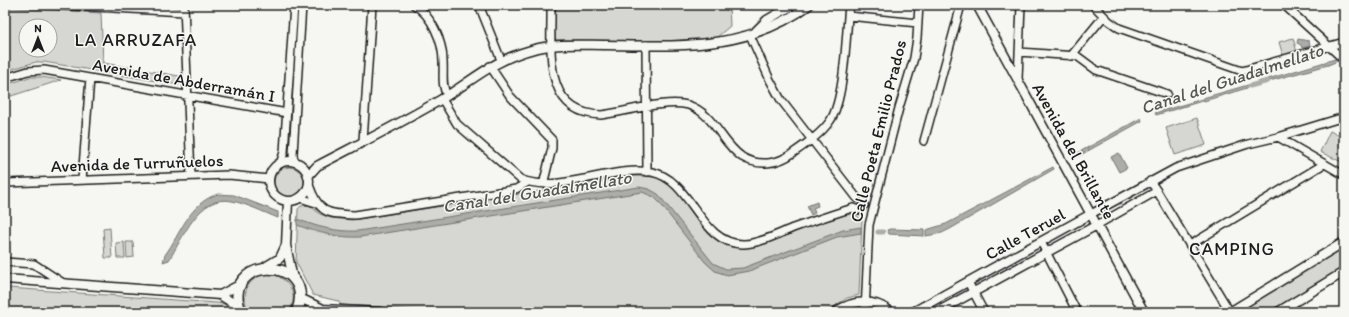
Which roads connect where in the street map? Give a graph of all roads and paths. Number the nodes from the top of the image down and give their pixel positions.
1 (60, 5) edge
2 (294, 5) edge
3 (298, 5) edge
4 (302, 5) edge
5 (372, 5) edge
6 (414, 5) edge
7 (479, 5) edge
8 (551, 5) edge
9 (793, 5) edge
10 (809, 5) edge
11 (849, 5) edge
12 (918, 5) edge
13 (961, 5) edge
14 (977, 5) edge
15 (1021, 5) edge
16 (1093, 5) edge
17 (1284, 5) edge
18 (421, 7) edge
19 (184, 9) edge
20 (848, 16) junction
21 (1104, 16) junction
22 (918, 23) junction
23 (750, 35) junction
24 (1344, 42) edge
25 (552, 45) junction
26 (646, 45) junction
27 (1330, 46) junction
28 (1019, 52) junction
29 (1071, 56) junction
30 (501, 60) junction
31 (1344, 60) edge
32 (490, 66) junction
33 (5, 78) edge
34 (90, 78) junction
35 (1018, 79) junction
36 (1167, 94) dead end
37 (188, 96) junction
38 (444, 97) junction
39 (647, 108) junction
40 (287, 113) junction
41 (1344, 117) edge
42 (1278, 137) junction
43 (812, 139) junction
44 (363, 141) junction
45 (924, 141) dead end
46 (292, 162) junction
47 (280, 164) junction
48 (1324, 164) junction
49 (317, 166) junction
50 (303, 168) junction
51 (647, 172) junction
52 (191, 176) junction
53 (308, 176) junction
54 (1344, 176) edge
55 (269, 179) junction
56 (82, 180) junction
57 (1150, 181) junction
58 (528, 182) junction
59 (5, 183) edge
60 (545, 184) junction
61 (308, 185) junction
62 (1157, 191) junction
63 (300, 198) junction
64 (856, 198) junction
65 (288, 201) junction
66 (316, 203) junction
67 (864, 205) junction
68 (873, 207) junction
69 (853, 208) junction
70 (1091, 214) junction
71 (1097, 225) junction
72 (1041, 242) junction
73 (1344, 242) edge
74 (286, 245) junction
75 (1190, 245) junction
76 (1046, 253) junction
77 (5, 262) edge
78 (265, 267) junction
79 (1344, 272) edge
80 (5, 279) edge
81 (293, 279) junction
82 (968, 282) junction
83 (63, 283) junction
84 (241, 284) junction
85 (973, 292) junction
86 (220, 294) junction
87 (300, 298) junction
88 (866, 302) junction
89 (239, 309) edge
90 (318, 310) edge
91 (358, 311) edge
92 (297, 312) edge
93 (380, 312) edge
94 (836, 312) edge
95 (865, 312) edge
96 (891, 312) edge
97 (913, 312) edge
98 (937, 312) edge
99 (984, 312) edge
100 (1077, 312) edge
101 (1144, 312) edge
102 (1230, 312) edge
103 (1278, 312) edge

1 - 19 street
2 - 40 street
3 - 46 street
4 - 46 street
5 - 44 street
6 - 18 street
7 - 30 street
8 - 25 street
9 - 23 main road
10 - 23 main road
11 - 20 street
12 - 22 street, Calle Poeta Emilio Prados
13 - 45 street
14 - 35 main road, Avenida del Brillante
15 - 28 street
16 - 21 street
17 - 27 street
18 - 38 street
19 - 37 street
20 - 22 street
20 - 43 street
21 - 27 street
21 - 29 street
22 - 68 street, Calle Poeta Emilio Prados
23 - 26 main road
23 - 43 street
24 - 27 street
25 - 26 main road
25 - 30 main road
25 - 39 street
26 - 39 street
27 - 31 street
28 - 29 street
28 - 35 street
29 - 36 street
30 - 32 main road
32 - 38 main road
32 - 60 street
33 - 34 street, Avenida de Abderramán I
34 - 37 street, Avenida de Abderramán I
34 - 56 street
35 - 70 main road, Avenida del Brillante
37 - 40 street, Avenida de Abderramán I
37 - 52 street
38 - 44 main road
38 - 58 street
39 - 43 street
39 - 51 street
40 - 47 street
41 - 42 street, Calle Teruel
42 - 48 street
42 - 57 street, Calle Teruel
43 - 64 street
44 - 49 main road
46 - 47 main road
46 - 50 main road
47 - 55 main road
48 - 54 street
48 - 75 street
49 - 50 main road
49 - 53 main road
50 - 53 main road
51 - 60 street
51 - 69 street
52 - 55 street, Avenida de Turruñuelos
52 - 56 street, Avenida de Turruñuelos
53 - 61 main road
55 - 65 main road
56 - 59 street, Avenida de Turruñuelos
57 - 62 street
57 - 70 street, Calle Teruel
58 - 60 street
58 - 66 street
61 - 63 main road
61 - 66 street
62 - 71 street, Calle Teruel
62 - 75 street
63 - 65 main road
63 - 66 street
64 - 67 street
64 - 69 street
65 - 74 main road
67 - 68 street
67 - 69 street
68 - 88 street, Calle Poeta Emilio Prados
70 - 71 main road, Avenida del Brillante
70 - 72 main road, Calle Teruel
71 - 76 main road, Calle Teruel
71 - 101 main road, Avenida del Brillante
72 - 76 street
72 - 82 main road, Calle Teruel
73 - 102 main road
74 - 78 main road
74 - 81 main road
75 - 102 street
76 - 85 main road, Calle Teruel
76 - 100 street
77 - 83 street
78 - 81 highway
78 - 84 highway
79 - 103 main road
80 - 83 main road
81 - 87 highway
82 - 85 street
82 - 97 main road, Calle Teruel
83 - 86 main road
84 - 86 main road
84 - 89 highway
85 - 98 main road, Calle Teruel
85 - 99 street
86 - 89 main road
87 - 90 main road
87 - 92 highway
88 - 94 main road
88 - 95 street, Calle Poeta Emilio Prados
88 - 96 main road
90 - 91 main road
90 - 92 main road
91 - 93 main road

